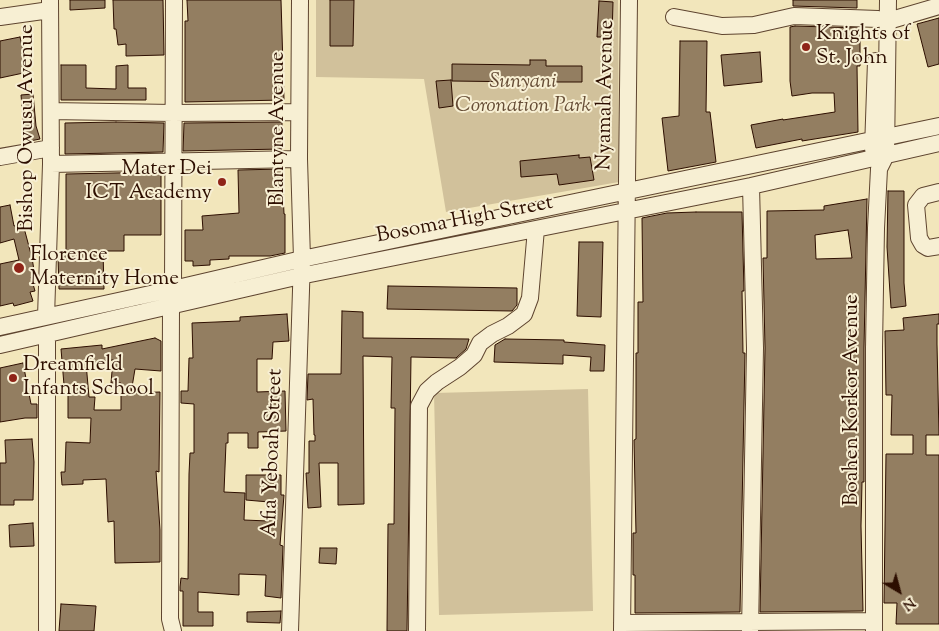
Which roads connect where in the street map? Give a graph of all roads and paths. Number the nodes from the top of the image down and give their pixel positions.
1 (174, 0) edge
2 (300, 0) edge
3 (629, 0) edge
4 (878, 0) edge
5 (888, 0) edge
6 (50, 5) edge
7 (939, 6) edge
8 (0, 17) edge
9 (674, 17) dead end
10 (883, 20) junction
11 (50, 111) junction
12 (300, 112) junction
13 (174, 113) junction
14 (939, 126) edge
15 (879, 138) junction
16 (939, 143) edge
17 (51, 148) junction
18 (0, 157) edge
19 (299, 159) junction
20 (174, 161) junction
21 (879, 161) junction
22 (51, 164) junction
23 (751, 186) junction
24 (627, 191) junction
25 (939, 192) edge
26 (627, 210) junction
27 (536, 229) junction
28 (939, 246) edge
29 (302, 259) junction
30 (300, 276) junction
31 (173, 289) junction
32 (171, 306) junction
33 (46, 316) junction
34 (0, 327) edge
35 (47, 335) junction
36 (0, 344) edge
37 (750, 626) edge
38 (874, 626) edge
39 (622, 627) edge
40 (47, 631) edge
41 (173, 631) edge
42 (290, 631) edge
43 (417, 631) edge

1 - 13 street
2 - 12 street, Blantyne Avenue
3 - 24 street, Nyamah Avenue
4 - 10 street, Boahen Korkor Avenue
5 - 10 street, Boahen Korkor Avenue
6 - 8 street
6 - 11 street, Bishop Owusu Avenue
7 - 10 street
9 - 10 street
10 - 15 street, Boahen Korkor Avenue
11 - 13 street
11 - 17 street, Bishop Owusu Avenue
12 - 13 street
12 - 19 street, Blantyne Avenue
13 - 20 street
14 - 15 street, Bosoma High Street
15 - 21 street, Boahen Korkor Avenue
15 - 24 street, Bosoma High Street
16 - 21 street, Bosoma High Street
17 - 18 street
17 - 22 street, Bishop Owusu Avenue
19 - 20 street
19 - 29 street, Blantyne Avenue
20 - 22 street
20 - 31 street
21 - 23 street, Bosoma High Street
21 - 38 street, Boahen Korkor Avenue
22 - 33 street, Bishop Owusu Avenue
23 - 26 street, Bosoma High Street
23 - 37 street
24 - 26 street, Nyamah Avenue
24 - 29 street, Bosoma High Street
25 - 28 street
26 - 27 street, Bosoma High Street
26 - 39 street, Nyamah Avenue
27 - 30 street, Bosoma High Street
27 - 43 street
29 - 30 street, Blantyne Avenue
29 - 31 street, Bosoma High Street
30 - 32 street, Bosoma High Street
30 - 42 street, Afia Yeboah Street
31 - 33 street, Bosoma High Street
32 - 35 street, Bosoma High Street
32 - 41 street
33 - 34 street, Bosoma High Street
35 - 36 street, Bosoma High Street
35 - 40 street
37 - 38 street
37 - 39 street

